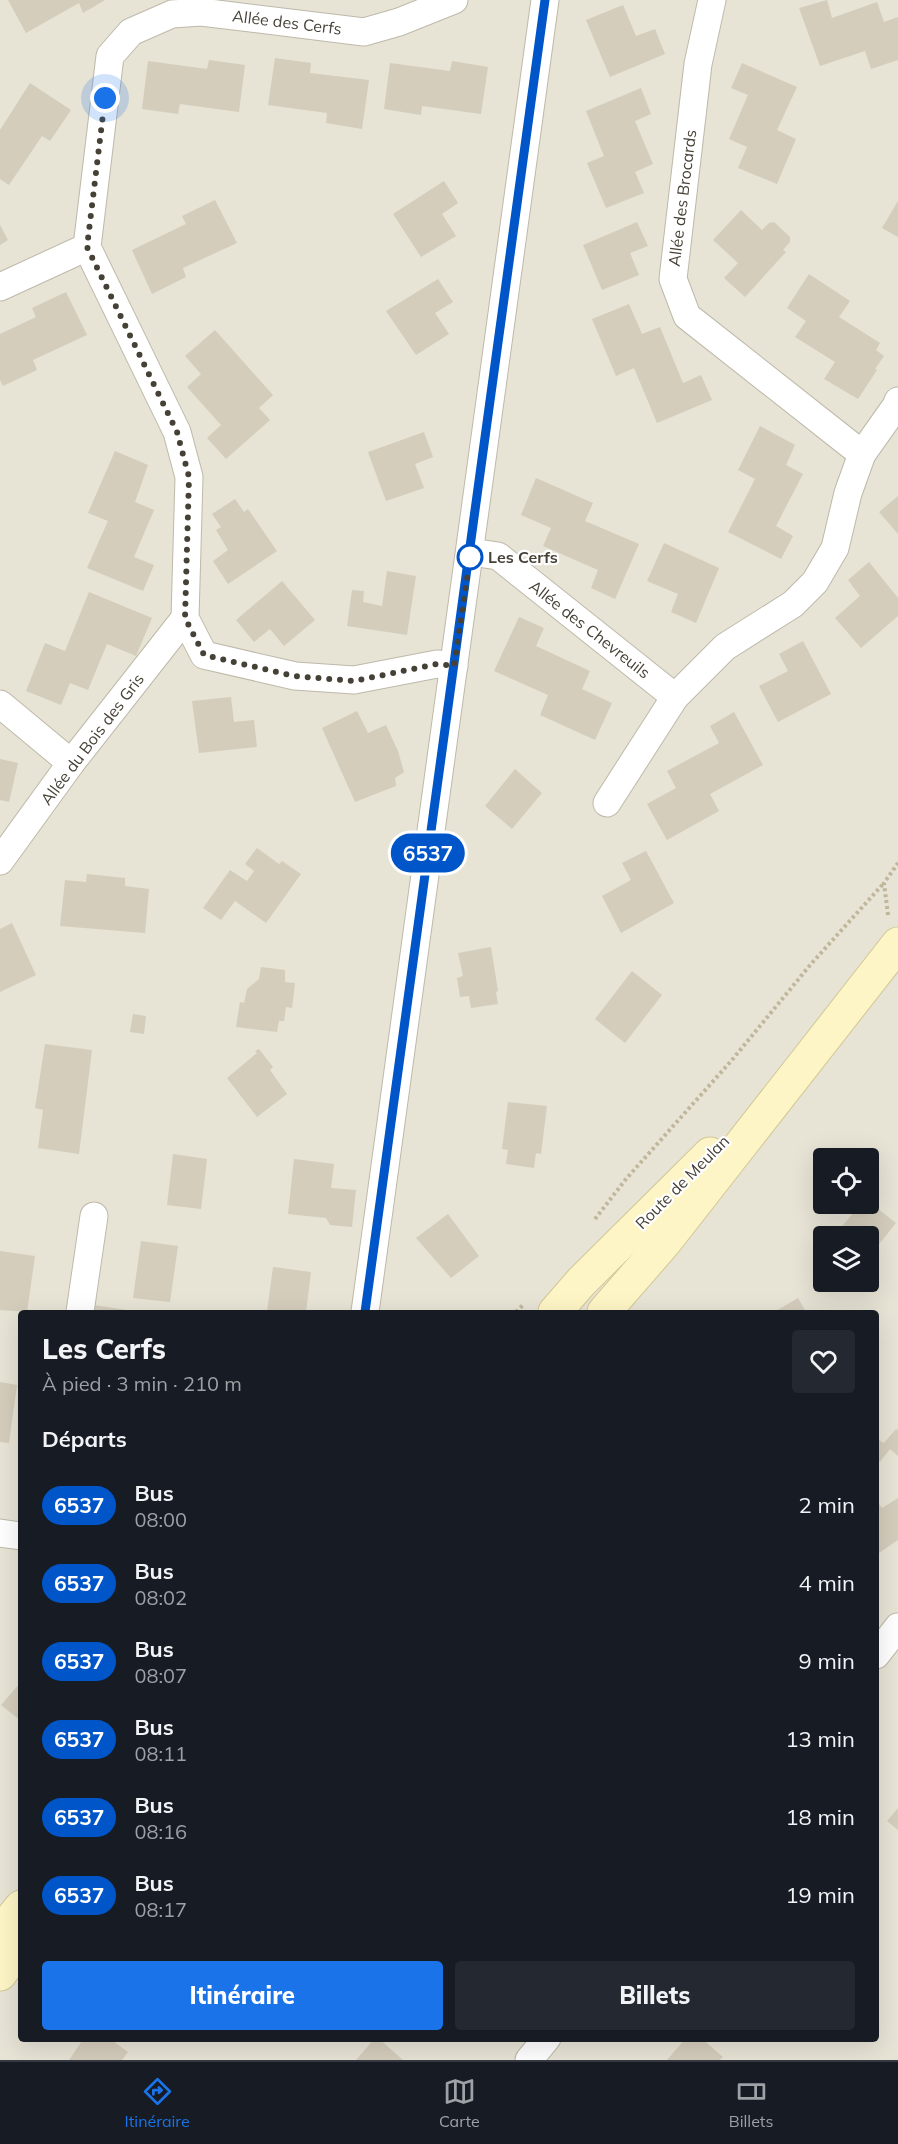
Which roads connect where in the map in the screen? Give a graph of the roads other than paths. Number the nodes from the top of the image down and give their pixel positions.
1 (454, 0) edge
2 (545, 0) edge
3 (712, 0) edge
4 (87, 247) junction
5 (0, 287) edge
6 (898, 401) edge
7 (862, 454) junction
8 (471, 552) junction
9 (185, 618) junction
10 (454, 666) junction
11 (675, 697) junction
12 (0, 704) edge
13 (71, 763) junction
14 (607, 803) dead end
15 (0, 861) edge
16 (896, 947) edge
17 (811, 1053) junction
18 (94, 1216) dead end
19 (80, 1310) edge
20 (365, 1310) edge
21 (557, 1310) edge
22 (606, 1310) edge
23 (0, 1533) edge
24 (18, 1536) edge
25 (898, 1627) edge
26 (882, 1654) edge
27 (18, 1911) edge
28 (0, 1933) edge
29 (18, 1949) edge
30 (0, 1974) edge
31 (544, 2042) edge
32 (529, 2060) edge

1 - 4 street, Allée des Cerfs
2 - 8 street
3 - 7 street, Allée des Brocards
4 - 5 street
4 - 9 street
6 - 7 street
7 - 11 street
8 - 10 street
8 - 11 street, Allée des Chevreuils
9 - 10 street
9 - 13 street, Allée du Bois des Gris
10 - 20 street
11 - 14 street
12 - 13 street
13 - 15 street, Allée du Bois des Gris
16 - 17 main road, Route de Meulan
17 - 21 main road, Route de Meulan
17 - 22 main road, Route de Meulan
18 - 19 street
23 - 24 street
25 - 26 street
27 - 28 main road
29 - 30 main road
31 - 32 street

